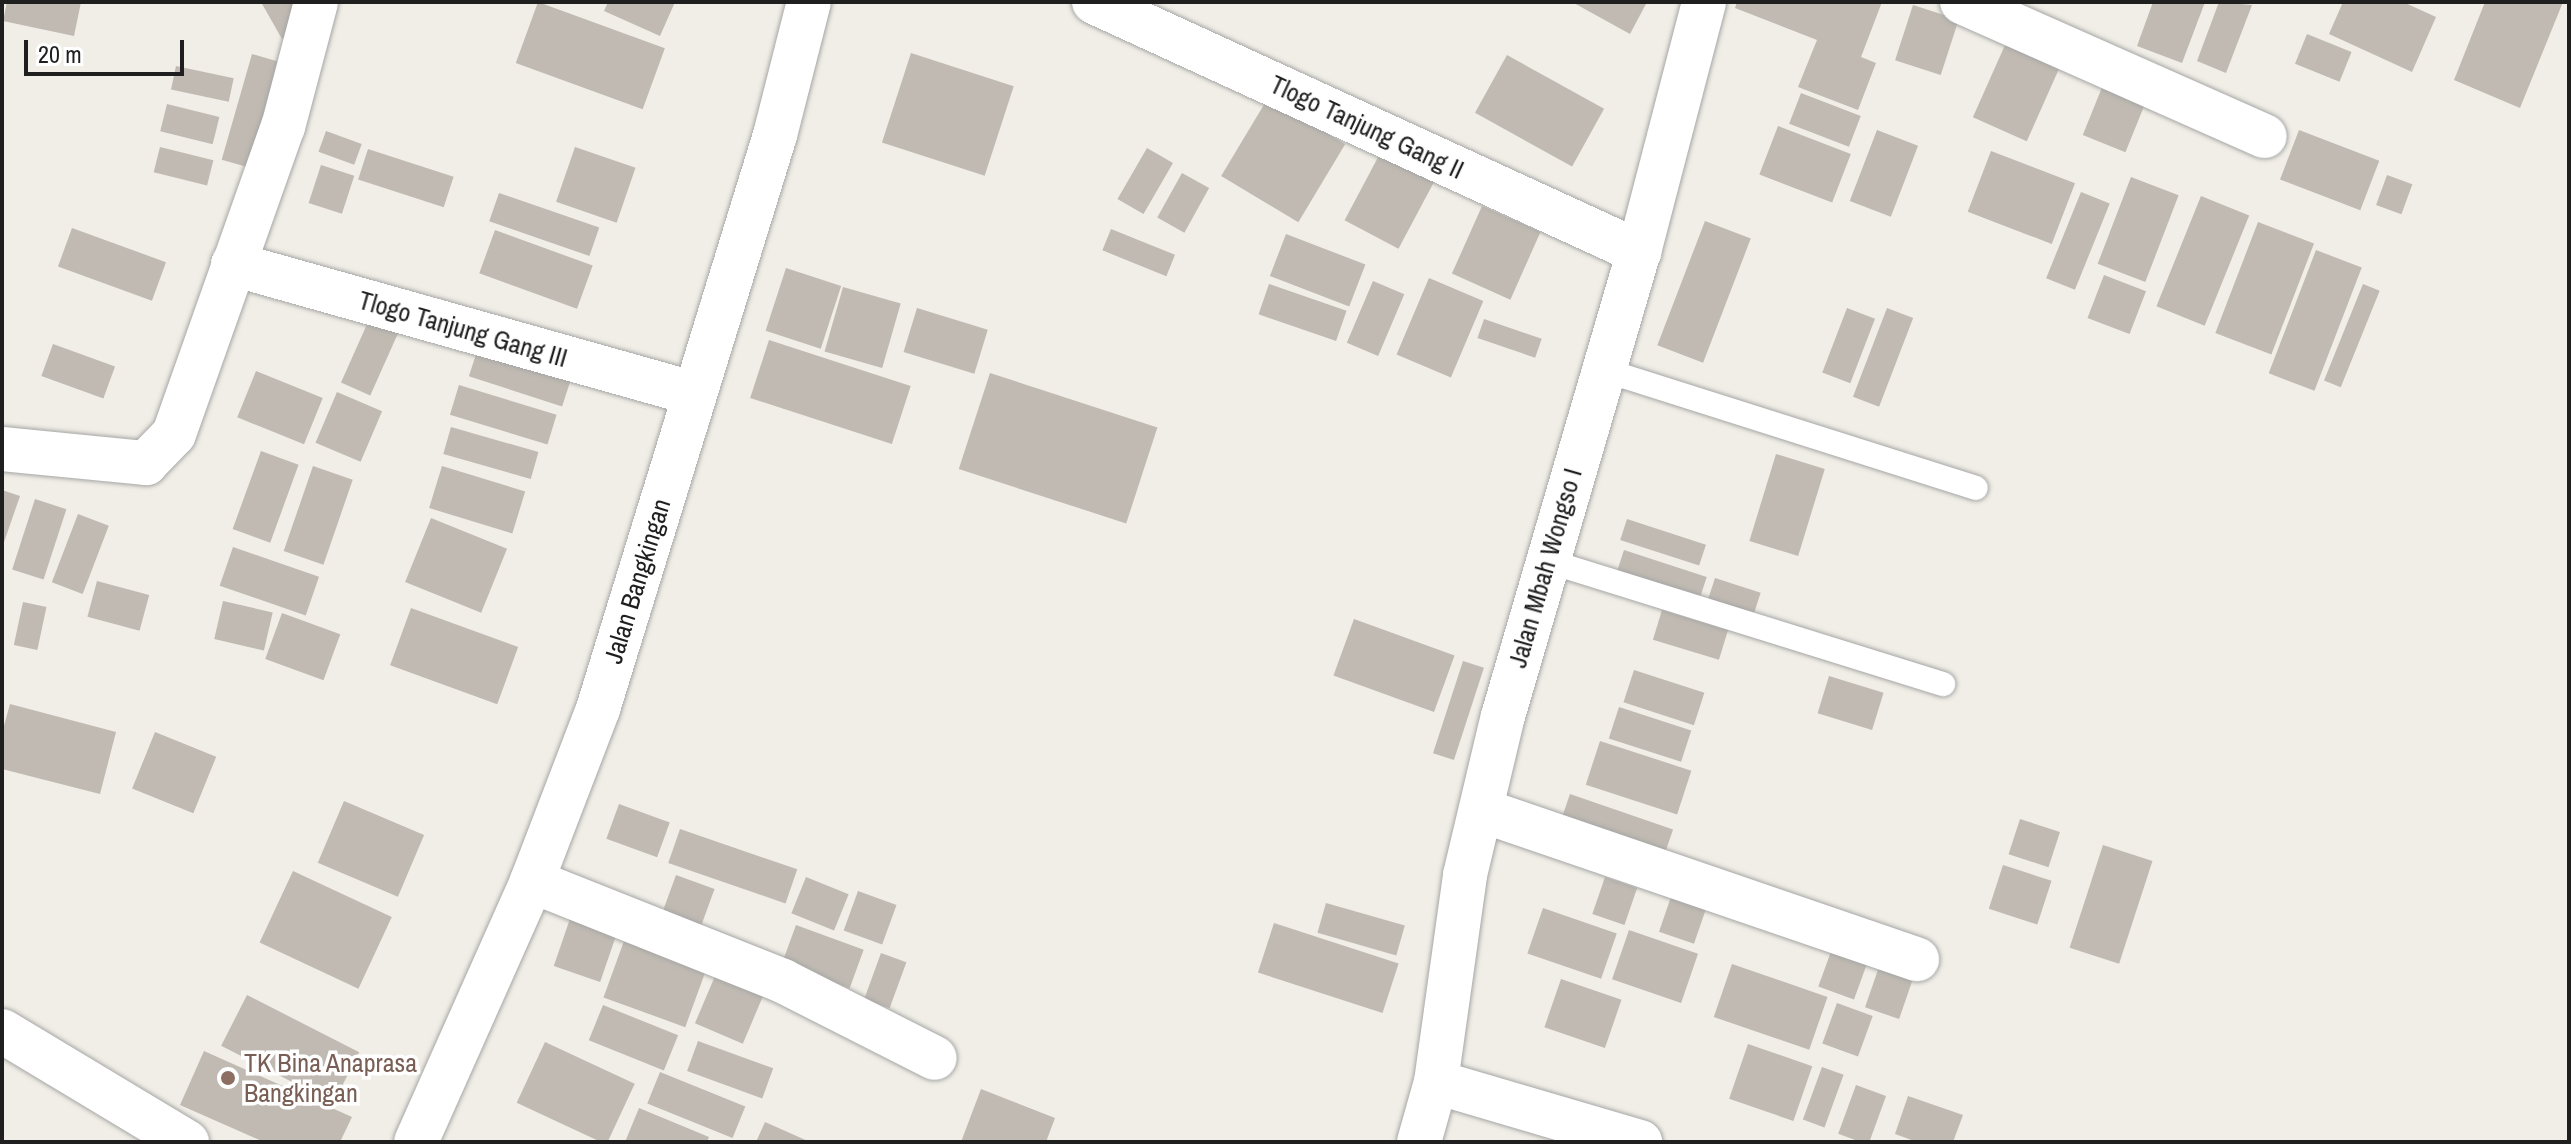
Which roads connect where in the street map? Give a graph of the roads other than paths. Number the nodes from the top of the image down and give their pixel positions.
1 (316, 2) edge
2 (809, 2) edge
3 (1094, 2) edge
4 (1704, 2) edge
5 (1962, 2) edge
6 (2265, 136) dead end
7 (1639, 252) junction
8 (233, 264) junction
9 (1604, 370) junction
10 (694, 394) junction
11 (2, 449) edge
12 (1976, 488) dead end
13 (1548, 561) junction
14 (1943, 684) dead end
15 (1481, 810) junction
16 (532, 881) junction
17 (1917, 959) dead end
18 (2, 1031) edge
19 (935, 1058) dead end
20 (1436, 1082) junction
21 (187, 1142) edge
22 (416, 1142) edge
23 (1419, 1142) edge
24 (1640, 1142) edge

1 - 8 street
2 - 10 street, Jalan Bangkingan
3 - 7 street, Tlogo Tanjung Gang II
4 - 7 street, Jalan Mbah Wongso I
5 - 6 street
7 - 9 street, Jalan Mbah Wongso I
8 - 10 street, Tlogo Tanjung Gang III
8 - 11 street
9 - 12 lane
9 - 13 street, Jalan Mbah Wongso I
10 - 16 street, Jalan Bangkingan
13 - 14 lane
13 - 15 street, Jalan Mbah Wongso I
15 - 17 street
15 - 20 street, Jalan Mbah Wongso I
16 - 19 street
16 - 22 street, Jalan Bangkingan
18 - 21 street
20 - 23 street, Jalan Mbah Wongso I
20 - 24 street

